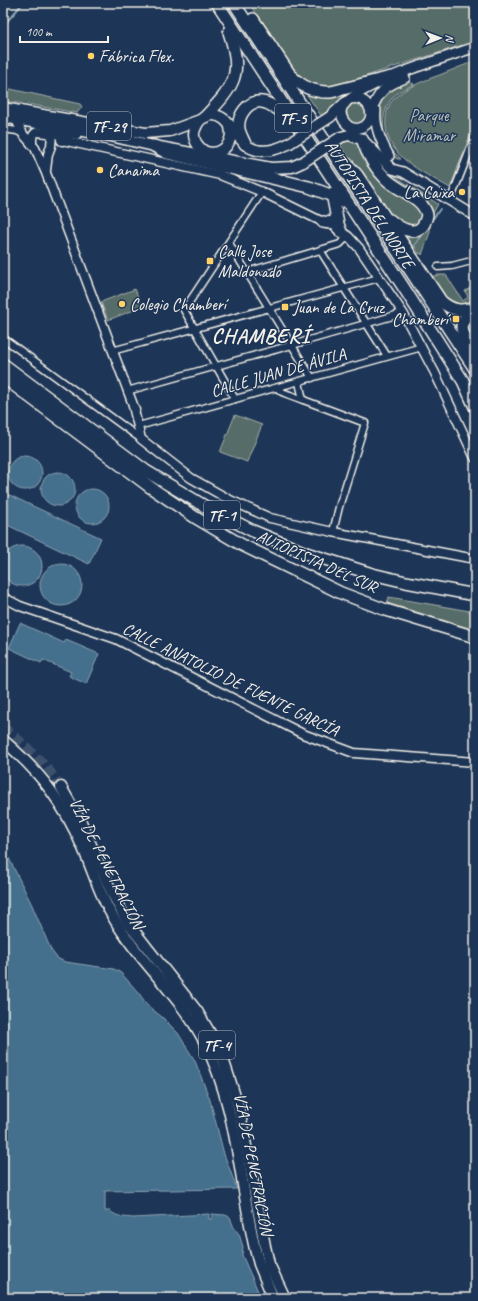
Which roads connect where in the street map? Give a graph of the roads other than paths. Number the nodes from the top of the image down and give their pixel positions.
1 (216, 3) edge
2 (234, 3) edge
3 (229, 32) junction
4 (475, 47) edge
5 (475, 53) edge
6 (391, 77) junction
7 (383, 90) junction
8 (348, 101) junction
9 (3, 103) edge
10 (3, 108) edge
11 (282, 112) junction
12 (371, 114) junction
13 (16, 115) junction
14 (3, 117) edge
15 (203, 118) junction
16 (230, 127) junction
17 (353, 128) junction
18 (3, 129) edge
19 (23, 134) junction
20 (52, 134) junction
21 (106, 135) junction
22 (323, 137) junction
23 (341, 137) junction
24 (475, 137) edge
25 (362, 139) junction
26 (62, 140) junction
27 (245, 144) junction
28 (33, 146) junction
29 (51, 146) junction
30 (154, 146) junction
31 (204, 151) junction
32 (216, 152) junction
33 (389, 156) junction
34 (230, 160) junction
35 (403, 172) junction
36 (46, 173) junction
37 (262, 192) junction
38 (336, 199) junction
39 (450, 201) junction
40 (382, 213) junction
41 (475, 216) edge
42 (336, 219) junction
43 (323, 222) junction
44 (345, 234) junction
45 (369, 234) junction
46 (229, 243) junction
47 (320, 250) junction
48 (398, 251) junction
49 (475, 260) edge
50 (438, 267) dead end
51 (247, 272) junction
52 (424, 276) junction
53 (379, 278) junction
54 (344, 288) junction
55 (269, 308) junction
56 (475, 308) edge
57 (403, 313) junction
58 (367, 324) junction
59 (194, 329) junction
60 (3, 338) edge
61 (292, 345) junction
62 (422, 347) junction
63 (112, 351) junction
64 (475, 352) edge
65 (387, 356) junction
66 (3, 364) edge
67 (216, 366) junction
68 (475, 369) edge
69 (3, 377) edge
70 (312, 378) junction
71 (299, 382) junction
72 (277, 388) junction
73 (127, 391) junction
74 (235, 399) junction
75 (303, 400) junction
76 (475, 407) edge
77 (139, 422) junction
78 (125, 427) junction
79 (144, 441) junction
80 (475, 458) edge
81 (333, 532) junction
82 (475, 559) edge
83 (475, 595) edge
84 (3, 597) edge
85 (475, 637) edge
86 (3, 740) edge
87 (475, 762) edge
88 (61, 787) tunnel mouth
89 (99, 874) junction
90 (260, 1248) junction
91 (273, 1298) edge
92 (284, 1298) edge

1 - 3 highway
1 - 45 highway, AUTOPISTA DEL NORTE / TF-5
2 - 6 highway
2 - 22 highway, AUTOPISTA DEL NORTE / TF-5
3 - 11 highway
3 - 15 highway
4 - 6 main road
5 - 7 main road
6 - 8 main road
7 - 12 main road
7 - 33 main road
8 - 12 main road
8 - 17 main road
8 - 27 main road, TF-29, bridge
9 - 13 street
10 - 13 main road, TF-29
11 - 27 highway
11 - 38 highway
12 - 17 main road
12 - 33 main road
13 - 14 main road, TF-29
13 - 15 main road, TF-29
13 - 19 street
13 - 21 main road, TF-29
15 - 16 main road, TF-29
15 - 31 main road
16 - 27 main road, TF-29
16 - 32 main road
17 - 23 main road, TF-29
17 - 25 main road
18 - 19 street
19 - 28 street
20 - 26 street
20 - 28 street
20 - 29 street
21 - 26 main road
21 - 30 main road, TF-29
22 - 40 highway
22 - 48 highway, AUTOPISTA DEL NORTE / TF-5
23 - 25 main road
23 - 34 main road, TF-29, bridge
24 - 39 street
25 - 35 main road
25 - 40 highway
26 - 29 street
26 - 37 street
28 - 29 street
28 - 36 street
29 - 36 street
30 - 31 main road, TF-29
30 - 34 main road, TF-29
30 - 38 highway
31 - 32 main road, TF-29
32 - 34 main road
33 - 35 main road
35 - 39 main road
36 - 63 street
37 - 43 street
37 - 46 street
38 - 42 highway
38 - 45 highway
39 - 41 main road
40 - 52 highway
42 - 43 highway
42 - 44 highway
43 - 44 street
44 - 47 street
44 - 53 street
45 - 76 highway, AUTOPISTA DEL NORTE / TF-5
46 - 51 street
46 - 59 street
47 - 51 street
47 - 54 street
48 - 52 highway
48 - 68 highway, AUTOPISTA DEL NORTE / TF-5
49 - 50 street
51 - 55 street
52 - 56 highway
53 - 54 street
53 - 57 street
54 - 55 street
54 - 58 street
55 - 59 street
55 - 61 street
56 - 64 highway
57 - 58 street
57 - 62 street
58 - 61 street
58 - 65 street
59 - 63 street
59 - 67 street
60 - 78 street
61 - 67 street
61 - 70 street
62 - 65 street, CALLE JUAN DE ÁVILA
62 - 80 street
63 - 73 street
65 - 70 street, CALLE JUAN DE ÁVILA
66 - 83 highway, AUTOPISTA DEL SUR / TF-1
67 - 73 street
67 - 74 street
69 - 85 highway, AUTOPISTA DEL SUR / TF-1
70 - 71 street, CALLE JUAN DE ÁVILA
71 - 72 street, CALLE JUAN DE ÁVILA
71 - 75 street
72 - 74 street, CALLE JUAN DE ÁVILA
72 - 75 street
73 - 77 street
74 - 77 street, CALLE JUAN DE ÁVILA
75 - 81 street
77 - 78 street, CALLE JUAN DE ÁVILA
77 - 79 street
78 - 79 street
79 - 81 street
81 - 82 street
84 - 87 street, CALLE ANATOLIO DE FUENTE GARCÍA
86 - 89 main road, VÍA DE PENETRACIÓN / TF-4
88 - 89 main road, VÍA DE PENETRACIÓN / TF-4
89 - 90 main road, VÍA DE PENETRACIÓN / TF-4
90 - 91 main road, VÍA DE PENETRACIÓN / TF-4
90 - 92 main road, VÍA DE PENETRACIÓN / TF-4

